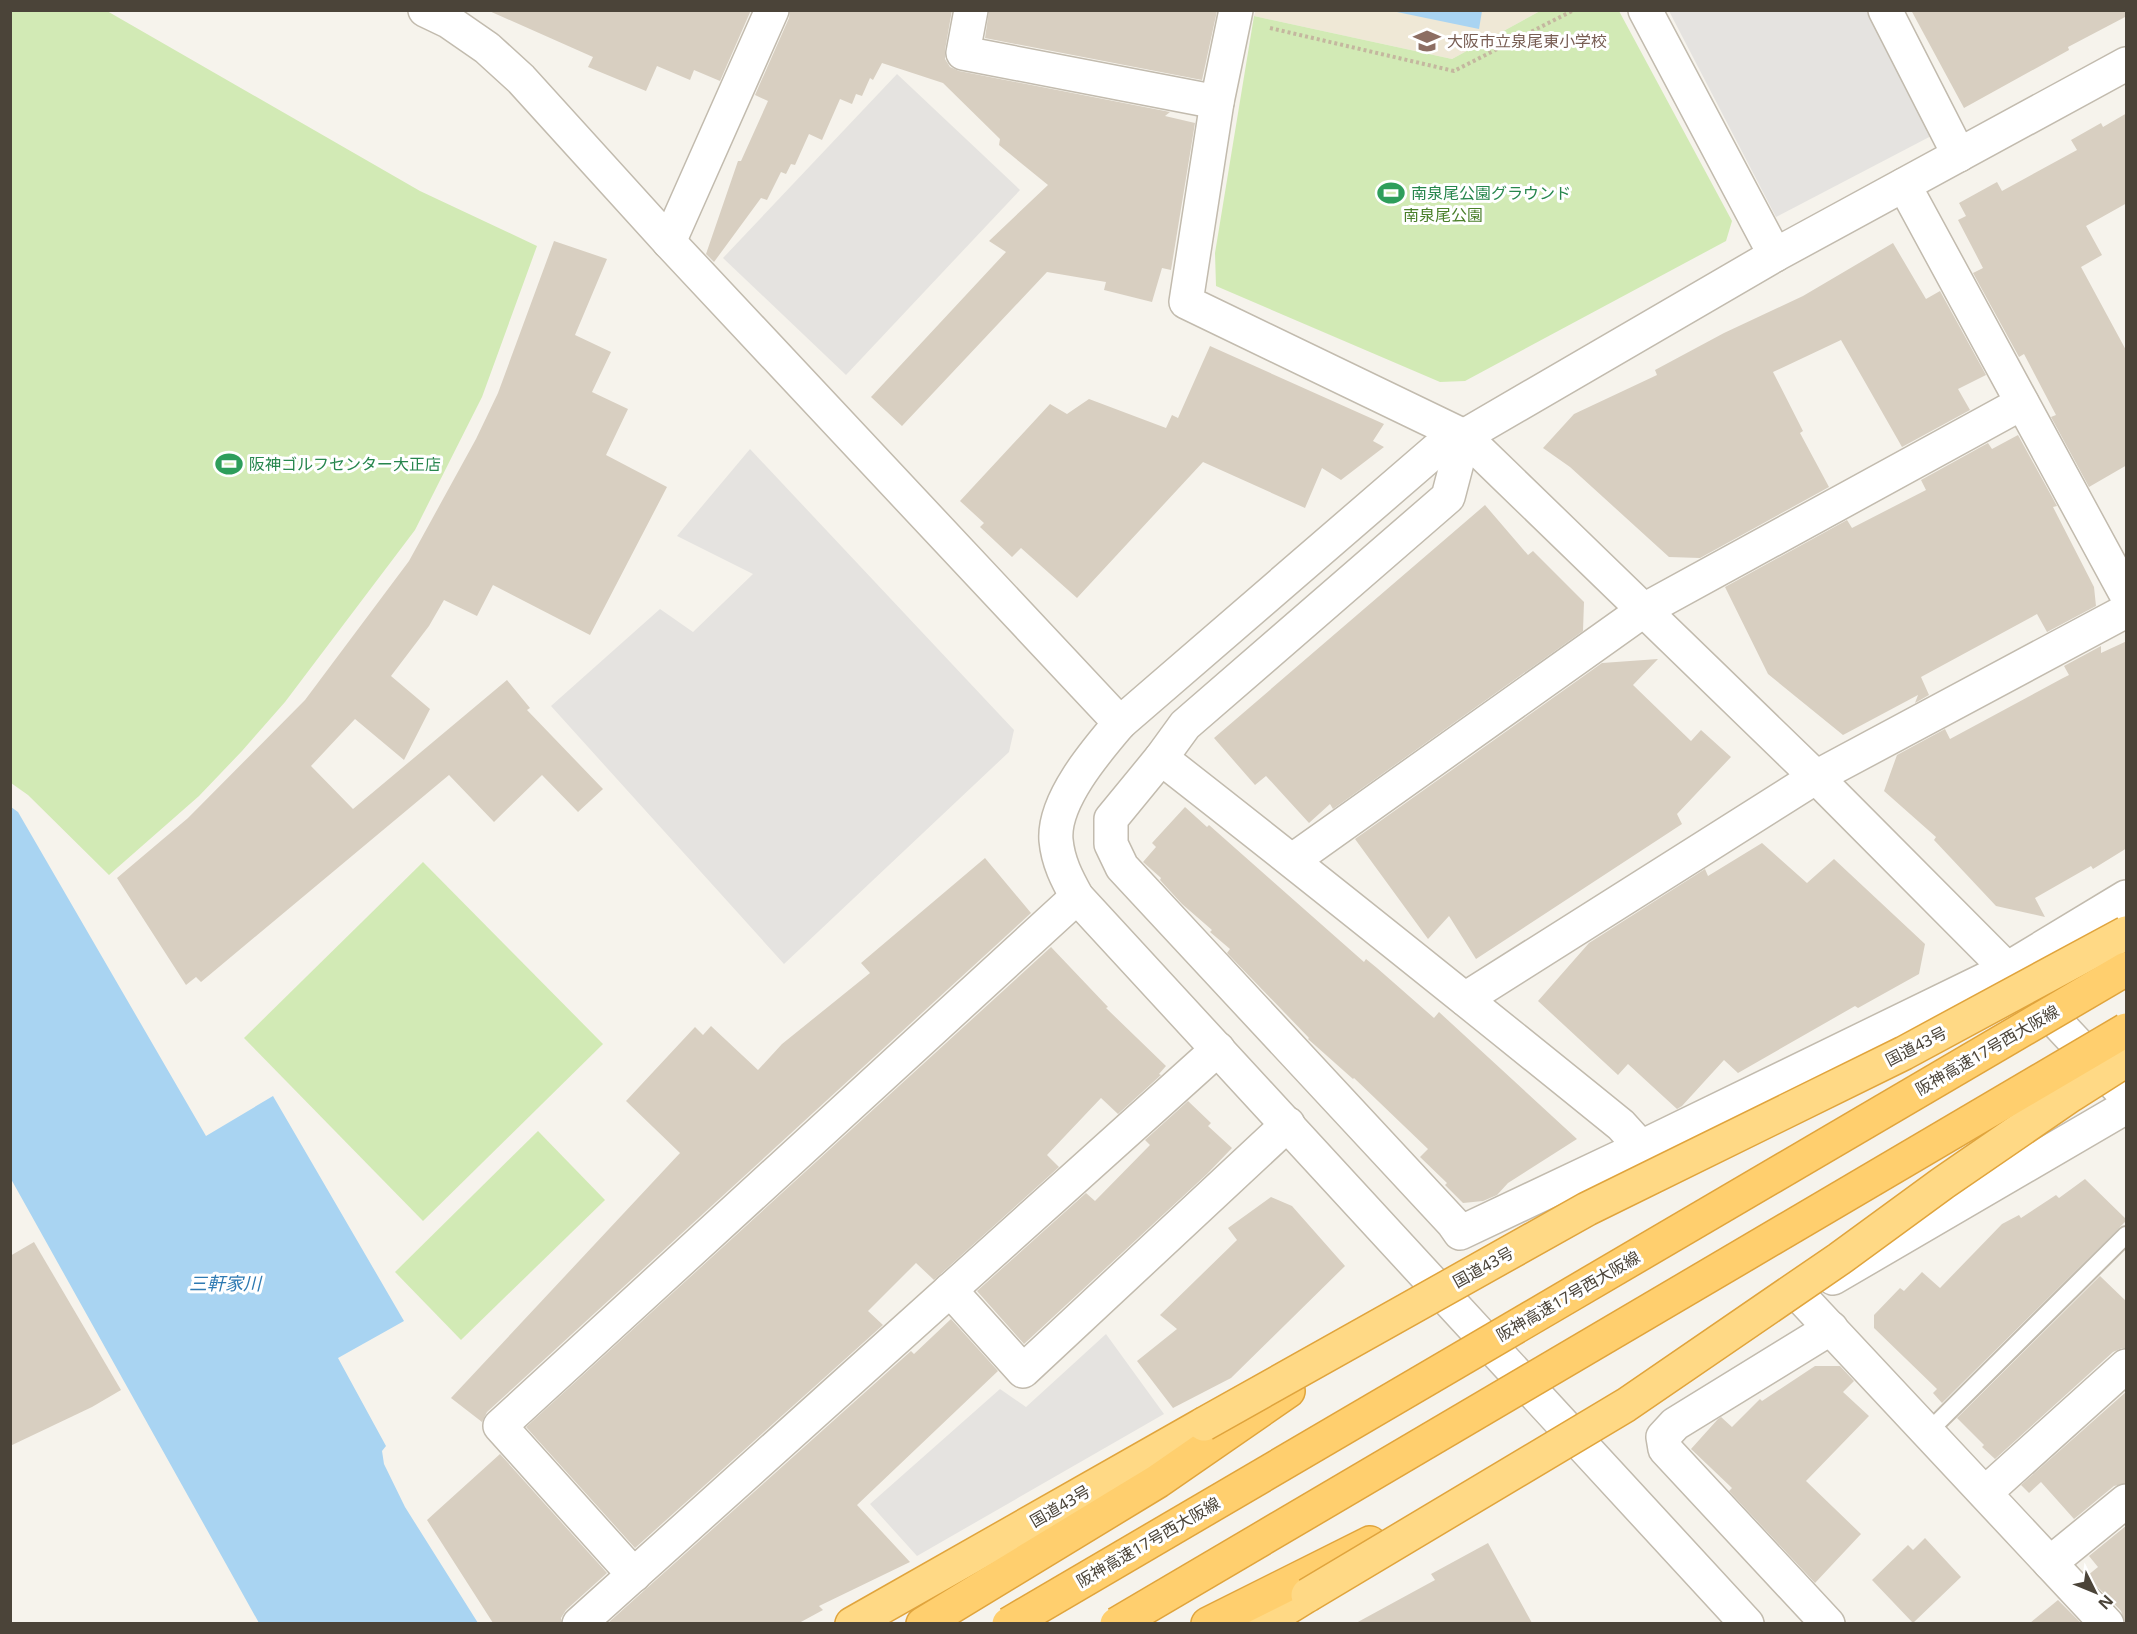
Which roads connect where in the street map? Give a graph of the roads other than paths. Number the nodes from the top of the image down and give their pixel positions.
1 (425, 10) edge
2 (772, 10) edge
3 (971, 10) edge
4 (1645, 10) edge
5 (1885, 10) edge
6 (1235, 15) edge
7 (2127, 64) edge
8 (1217, 102) junction
9 (1959, 155) junction
10 (1904, 185) junction
11 (669, 242) junction
12 (1775, 255) junction
13 (2022, 403) junction
14 (1464, 436) junction
15 (1644, 610) junction
16 (2125, 612) edge
17 (1120, 723) junction
18 (1161, 758) junction
19 (1816, 777) junction
20 (1293, 860) junction
21 (1077, 897) junction
22 (2127, 897) edge
23 (2127, 933) edge
24 (2007, 969) junction
25 (2127, 969) edge
26 (1465, 999) junction
27 (2127, 1030) edge
28 (1218, 1048) junction
29 (2127, 1060) edge
30 (2127, 1096) edge
31 (2127, 1107) edge
32 (1288, 1124) junction
33 (1641, 1147) junction
34 (2127, 1235) edge
35 (950, 1290) junction
36 (1801, 1297) junction
37 (1417, 1303) junction
38 (1830, 1328) junction
39 (2127, 1366) edge
40 (1928, 1432) junction
41 (1572, 1434) junction
42 (1502, 1479) junction
43 (1985, 1493) junction
44 (2127, 1501) edge
45 (2050, 1563) junction
46 (634, 1575) junction
47 (579, 1623) edge
48 (852, 1623) edge
49 (923, 1623) edge
50 (1009, 1623) edge
51 (1117, 1623) edge
52 (1208, 1623) edge
53 (1261, 1623) edge
54 (1747, 1623) edge
55 (1828, 1623) edge
56 (2107, 1623) edge

1 - 11 street
2 - 11 street
3 - 8 street
4 - 12 street
5 - 9 street
6 - 8 street
7 - 9 street
8 - 14 street
9 - 10 street
10 - 12 street
10 - 13 street
11 - 17 street
12 - 14 street
13 - 15 street
13 - 16 street
14 - 15 street
14 - 17 street
14 - 18 street
15 - 19 street
15 - 20 street
16 - 19 street
17 - 21 street
18 - 20 street
18 - 33 street
19 - 24 street
19 - 26 street
20 - 26 street
21 - 28 street
21 - 46 street
22 - 24 street
23 - 37 highway, 国道43号, bridge
24 - 30 street
24 - 33 street
25 - 50 highway, 阪神高速17号西大阪線, bridge
26 - 33 street
27 - 51 highway, bridge
28 - 32 street
28 - 35 street
29 - 42 highway, bridge
31 - 36 street
32 - 35 street
32 - 41 street
34 - 40 lane
35 - 46 street
36 - 38 street
36 - 41 street
37 - 48 highway, 国道43号, bridge
37 - 49 highway, bridge
38 - 40 street
38 - 55 street
39 - 43 street
40 - 43 street
41 - 54 street
42 - 52 highway, bridge
42 - 53 highway, bridge
43 - 45 street
44 - 45 street
45 - 56 street
46 - 47 street

